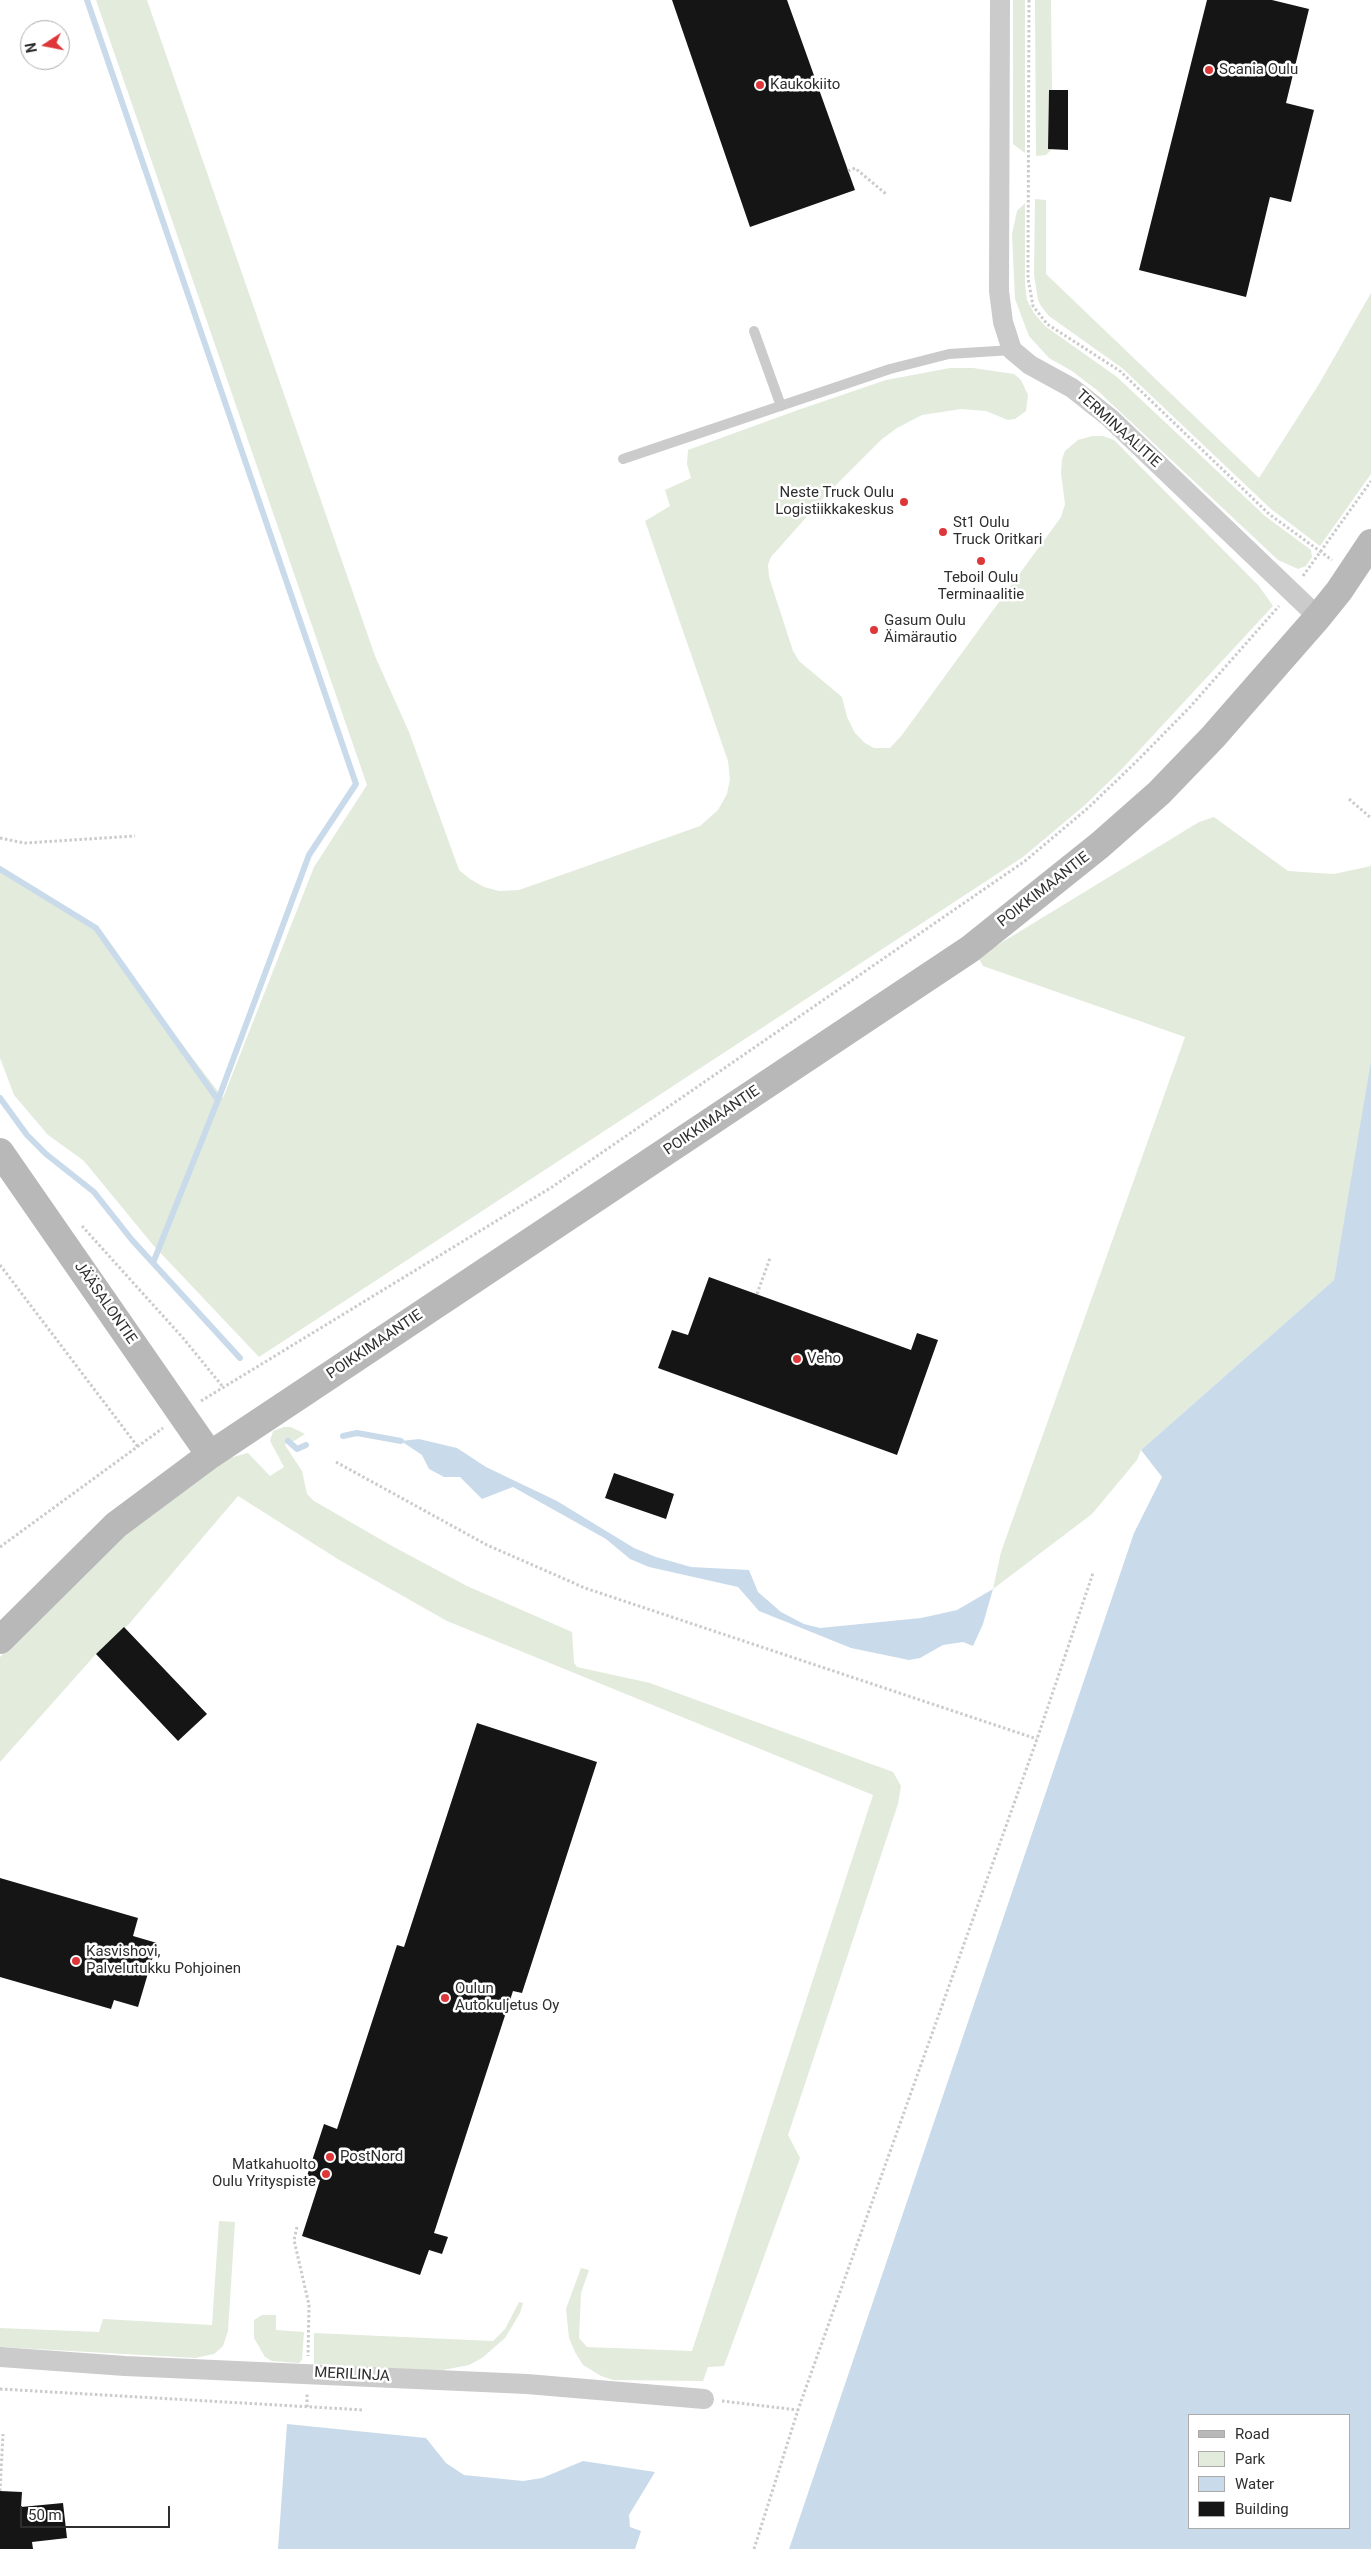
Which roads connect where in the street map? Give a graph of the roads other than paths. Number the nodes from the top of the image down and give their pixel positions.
1 (1000, 0) edge
2 (754, 331) dead end
3 (1012, 350) junction
4 (781, 406) junction
5 (623, 459) dead end
6 (1371, 543) edge
7 (1318, 617) junction
8 (0, 1152) edge
9 (210, 1455) junction
10 (0, 1640) edge
11 (0, 2357) edge
12 (704, 2399) road end

1 - 3 street
2 - 4 lane
3 - 4 lane
3 - 7 street, TERMINAALITIE
4 - 5 lane
6 - 7 main road, POIKKIMAANTIE
7 - 9 main road, POIKKIMAANTIE
8 - 9 main road, JÄÄSALONTIE
9 - 10 main road, POIKKIMAANTIE
11 - 12 street, MERILINJA

